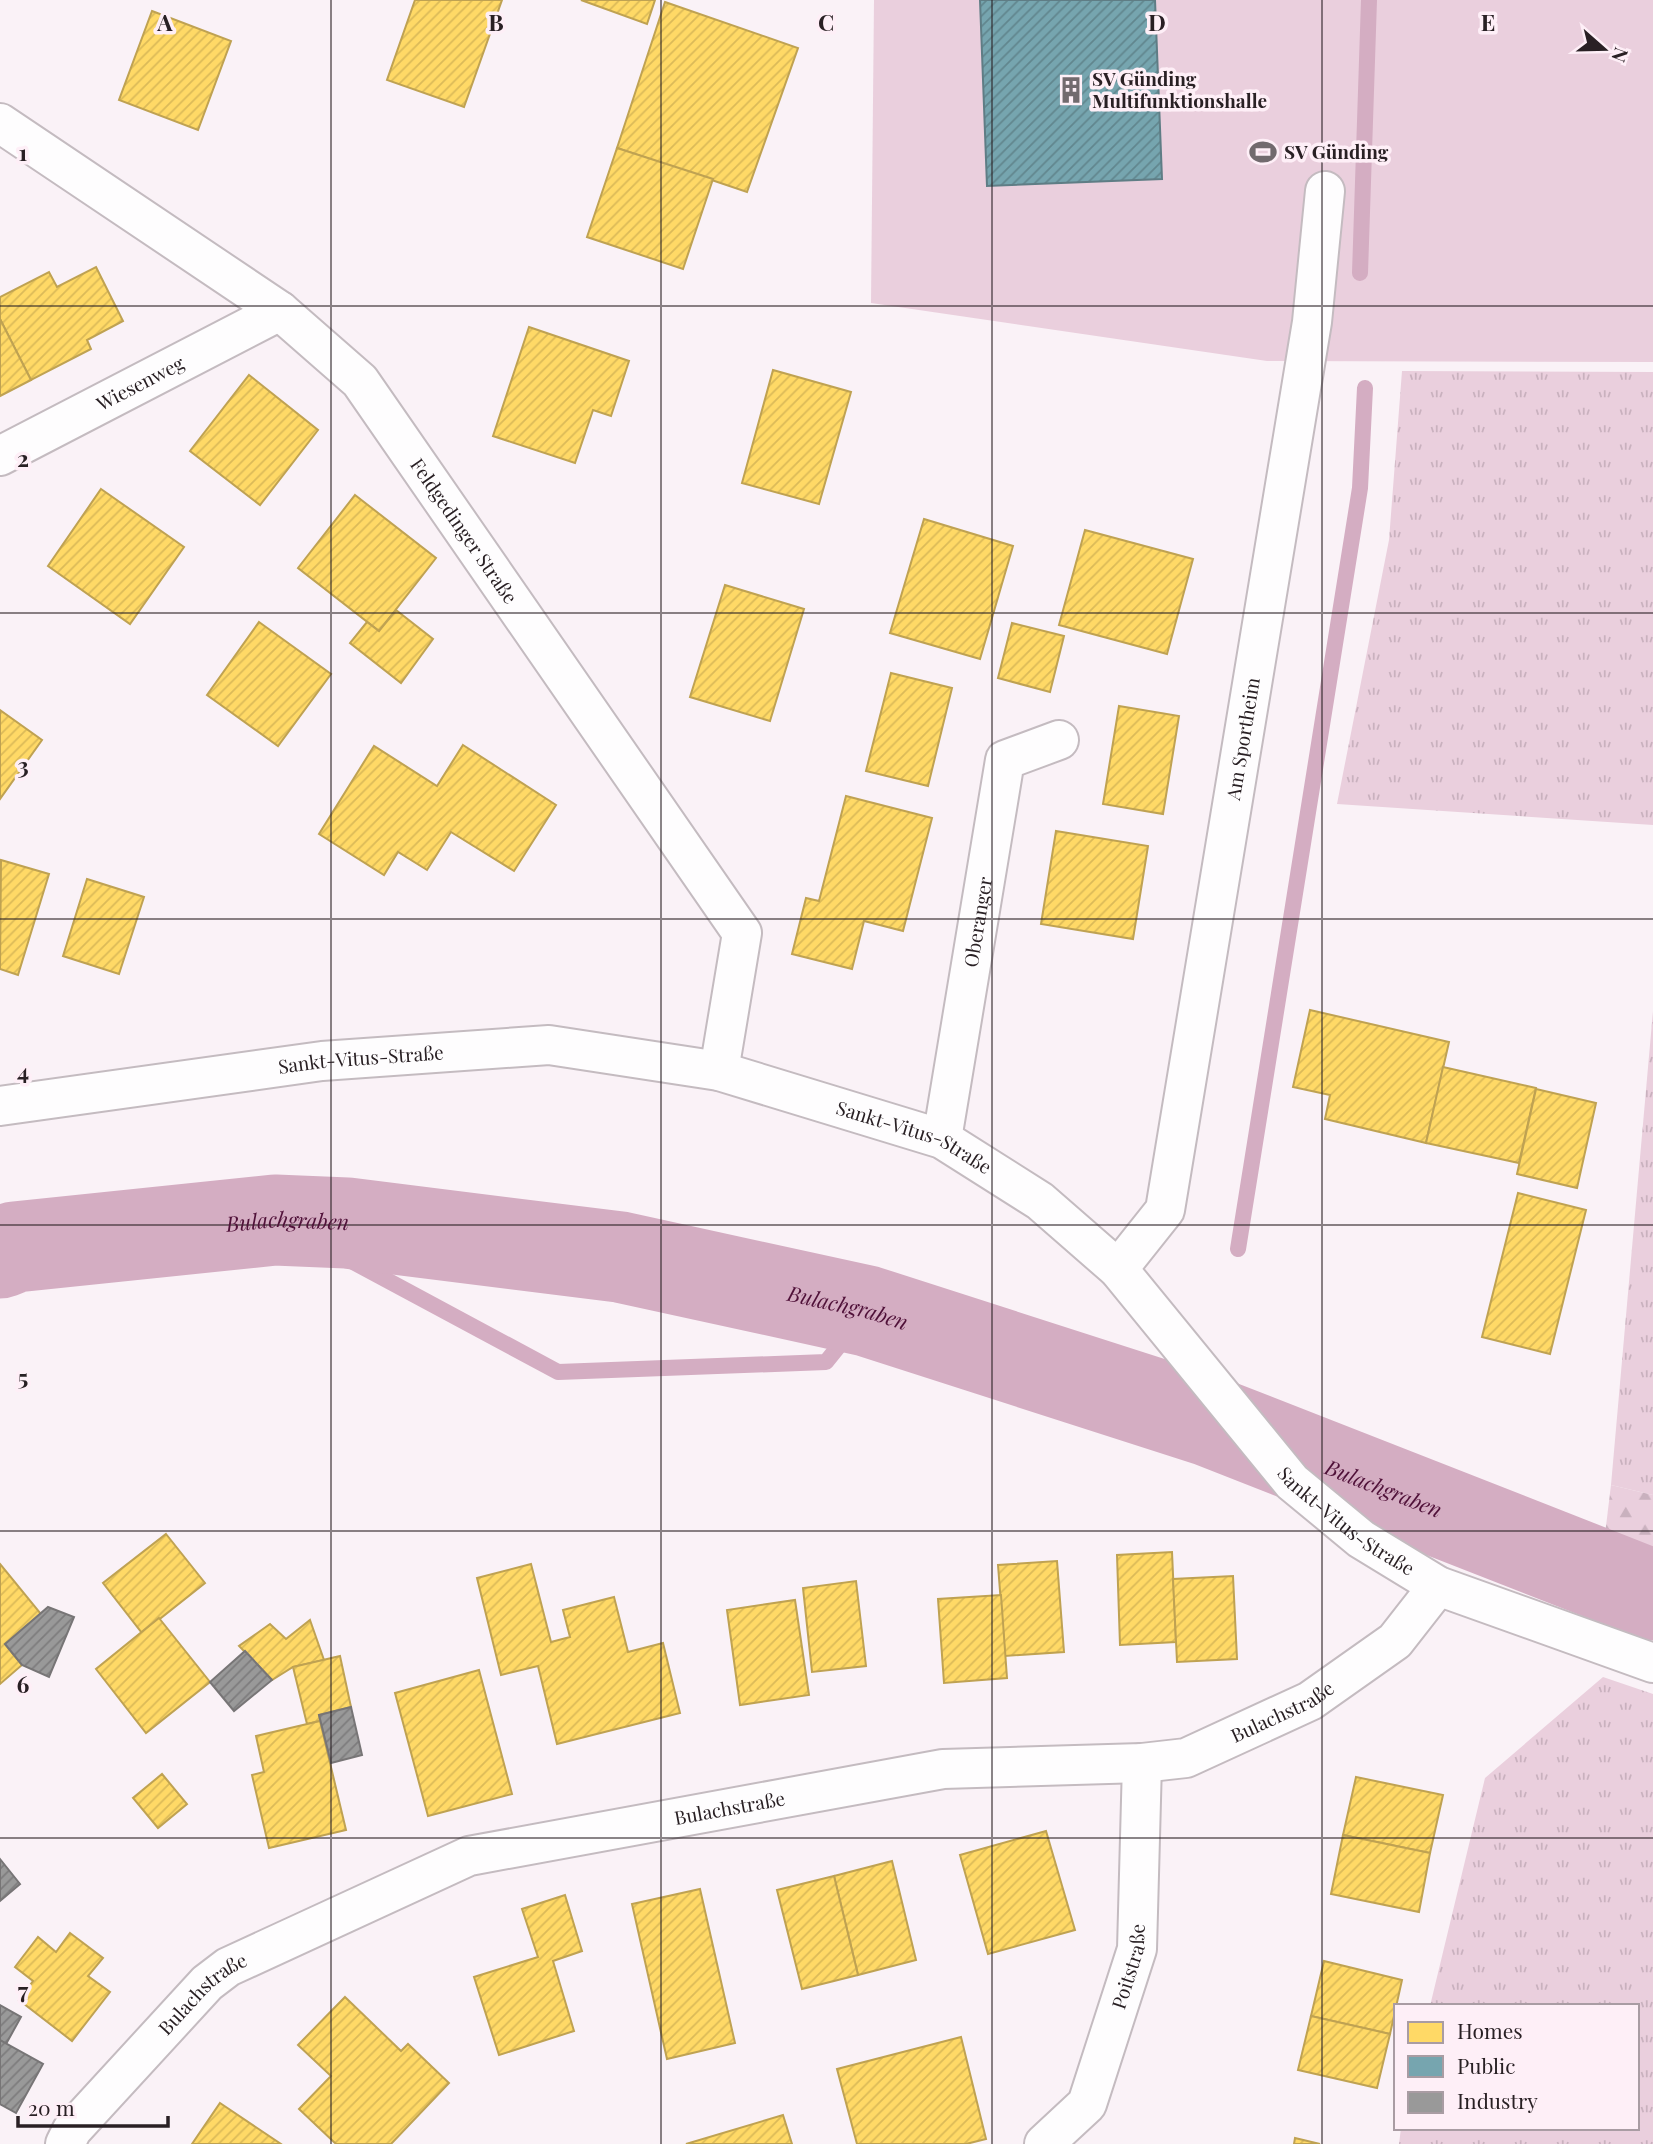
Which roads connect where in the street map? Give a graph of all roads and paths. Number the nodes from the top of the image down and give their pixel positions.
1 (0, 122) edge
2 (1325, 191) dead end
3 (281, 311) junction
4 (0, 456) edge
5 (1059, 740) dead end
6 (719, 1070) junction
7 (0, 1106) edge
8 (942, 1139) junction
9 (1118, 1269) junction
10 (1438, 1587) junction
11 (1653, 1664) edge
12 (1142, 1763) junction
13 (1087, 2104) junction
14 (65, 2144) edge
15 (1044, 2144) edge
16 (1090, 2144) edge

1 - 3 street, Feldgedinger Straße
2 - 9 street, Am Sportheim
3 - 4 street, Wiesenweg
3 - 6 street, Feldgedinger Straße
5 - 8 street, Oberanger
6 - 7 street, Sankt-Vitus-Straße
6 - 8 street, Sankt-Vitus-Straße
8 - 9 street, Sankt-Vitus-Straße
9 - 10 street, Sankt-Vitus-Straße
10 - 11 street, Sankt-Vitus-Straße
10 - 12 street, Bulachstraße
12 - 13 street, Poitstraße
12 - 14 street, Bulachstraße
13 - 15 street, Poitstraße
13 - 16 street

